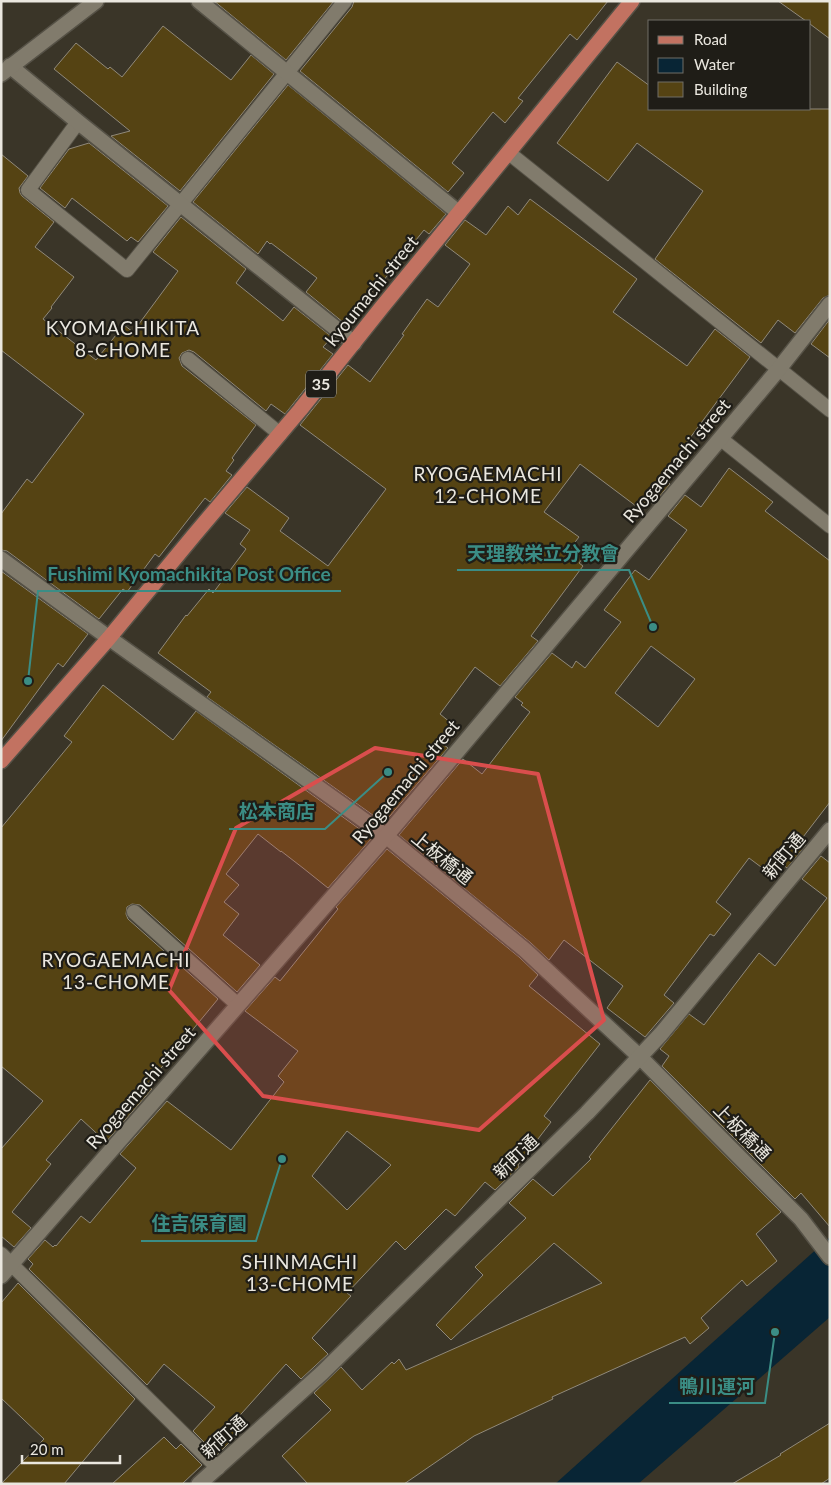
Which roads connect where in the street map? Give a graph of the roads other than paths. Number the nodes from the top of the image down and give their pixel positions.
1 (96, 1) edge
2 (199, 1) edge
3 (345, 1) edge
4 (632, 1) edge
5 (6, 70) edge
6 (287, 73) junction
7 (78, 122) junction
8 (509, 153) junction
9 (181, 204) junction
10 (459, 213) junction
11 (830, 304) edge
12 (354, 343) junction
13 (188, 359) dead end
14 (778, 370) junction
15 (830, 410) edge
16 (280, 434) junction
17 (721, 439) junction
18 (830, 526) edge
19 (1, 559) edge
20 (109, 638) junction
21 (1, 761) edge
22 (830, 830) edge
23 (386, 836) junction
24 (134, 912) dead end
25 (238, 1005) junction
26 (640, 1056) junction
27 (830, 1257) edge
28 (5, 1265) edge
29 (218, 1468) junction
30 (199, 1484) edge

1 - 5 street
2 - 6 street
3 - 6 lane
4 - 8 main road, kyoumachi street / 35
5 - 7 street
6 - 9 lane
6 - 10 street
7 - 9 street
7 - 9 lane
8 - 10 main road, kyoumachi street / 35
8 - 14 lane
9 - 12 street
10 - 12 main road, kyoumachi street / 35
11 - 14 street, Ryogaemachi street
12 - 16 main road, kyoumachi street / 35
13 - 16 lane
14 - 15 lane
14 - 17 street, Ryogaemachi street
16 - 20 main road, kyoumachi street / 35
17 - 18 lane
17 - 23 street, Ryogaemachi street
19 - 20 street, 上板橋通
20 - 21 main road, kyoumachi street / 35
20 - 23 street, 上板橋通
22 - 26 street, 新町通
23 - 25 street, Ryogaemachi street
23 - 26 street, 上板橋通
24 - 25 lane
25 - 28 street, Ryogaemachi street
26 - 27 street, 上板橋通
26 - 29 street, 新町通
28 - 29 lane
29 - 30 street, 新町通

